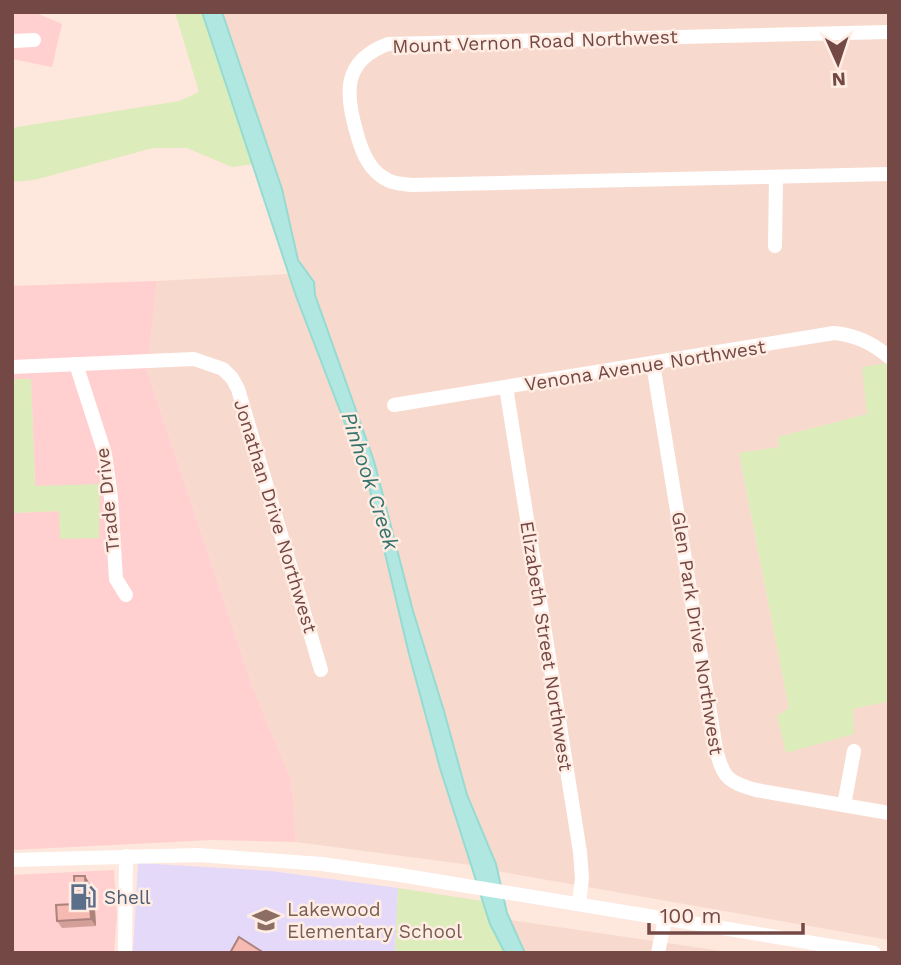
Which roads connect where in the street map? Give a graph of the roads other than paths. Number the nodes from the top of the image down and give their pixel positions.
1 (889, 32) edge
2 (34, 40) dead end
3 (12, 41) edge
4 (889, 174) edge
5 (776, 177) junction
6 (775, 246) dead end
7 (889, 357) edge
8 (76, 364) junction
9 (653, 364) junction
10 (12, 367) edge
11 (506, 387) junction
12 (394, 405) dead end
13 (126, 595) dead end
14 (321, 670) dead end
15 (853, 751) dead end
16 (844, 805) junction
17 (889, 813) edge
18 (126, 856) junction
19 (12, 860) edge
20 (579, 904) junction
21 (665, 919) junction
22 (125, 953) edge
23 (658, 953) edge
24 (874, 953) edge

1 - 5 street, Mount Vernon Road Northwest
2 - 3 street
4 - 5 street, Mount Vernon Road Northwest
5 - 6 street
7 - 9 street, Venona Avenue Northwest
8 - 10 street, Jonathan Drive Northwest
8 - 13 street, Trade Drive
8 - 14 street, Jonathan Drive Northwest
9 - 11 street, Venona Avenue Northwest
9 - 16 street, Glen Park Drive Northwest
11 - 12 street, Venona Avenue Northwest
11 - 20 street, Elizabeth Street Northwest
15 - 16 street
16 - 17 street, Glen Park Drive Northwest
18 - 19 street
18 - 20 street
18 - 22 street
20 - 21 street
21 - 23 street
21 - 24 street

